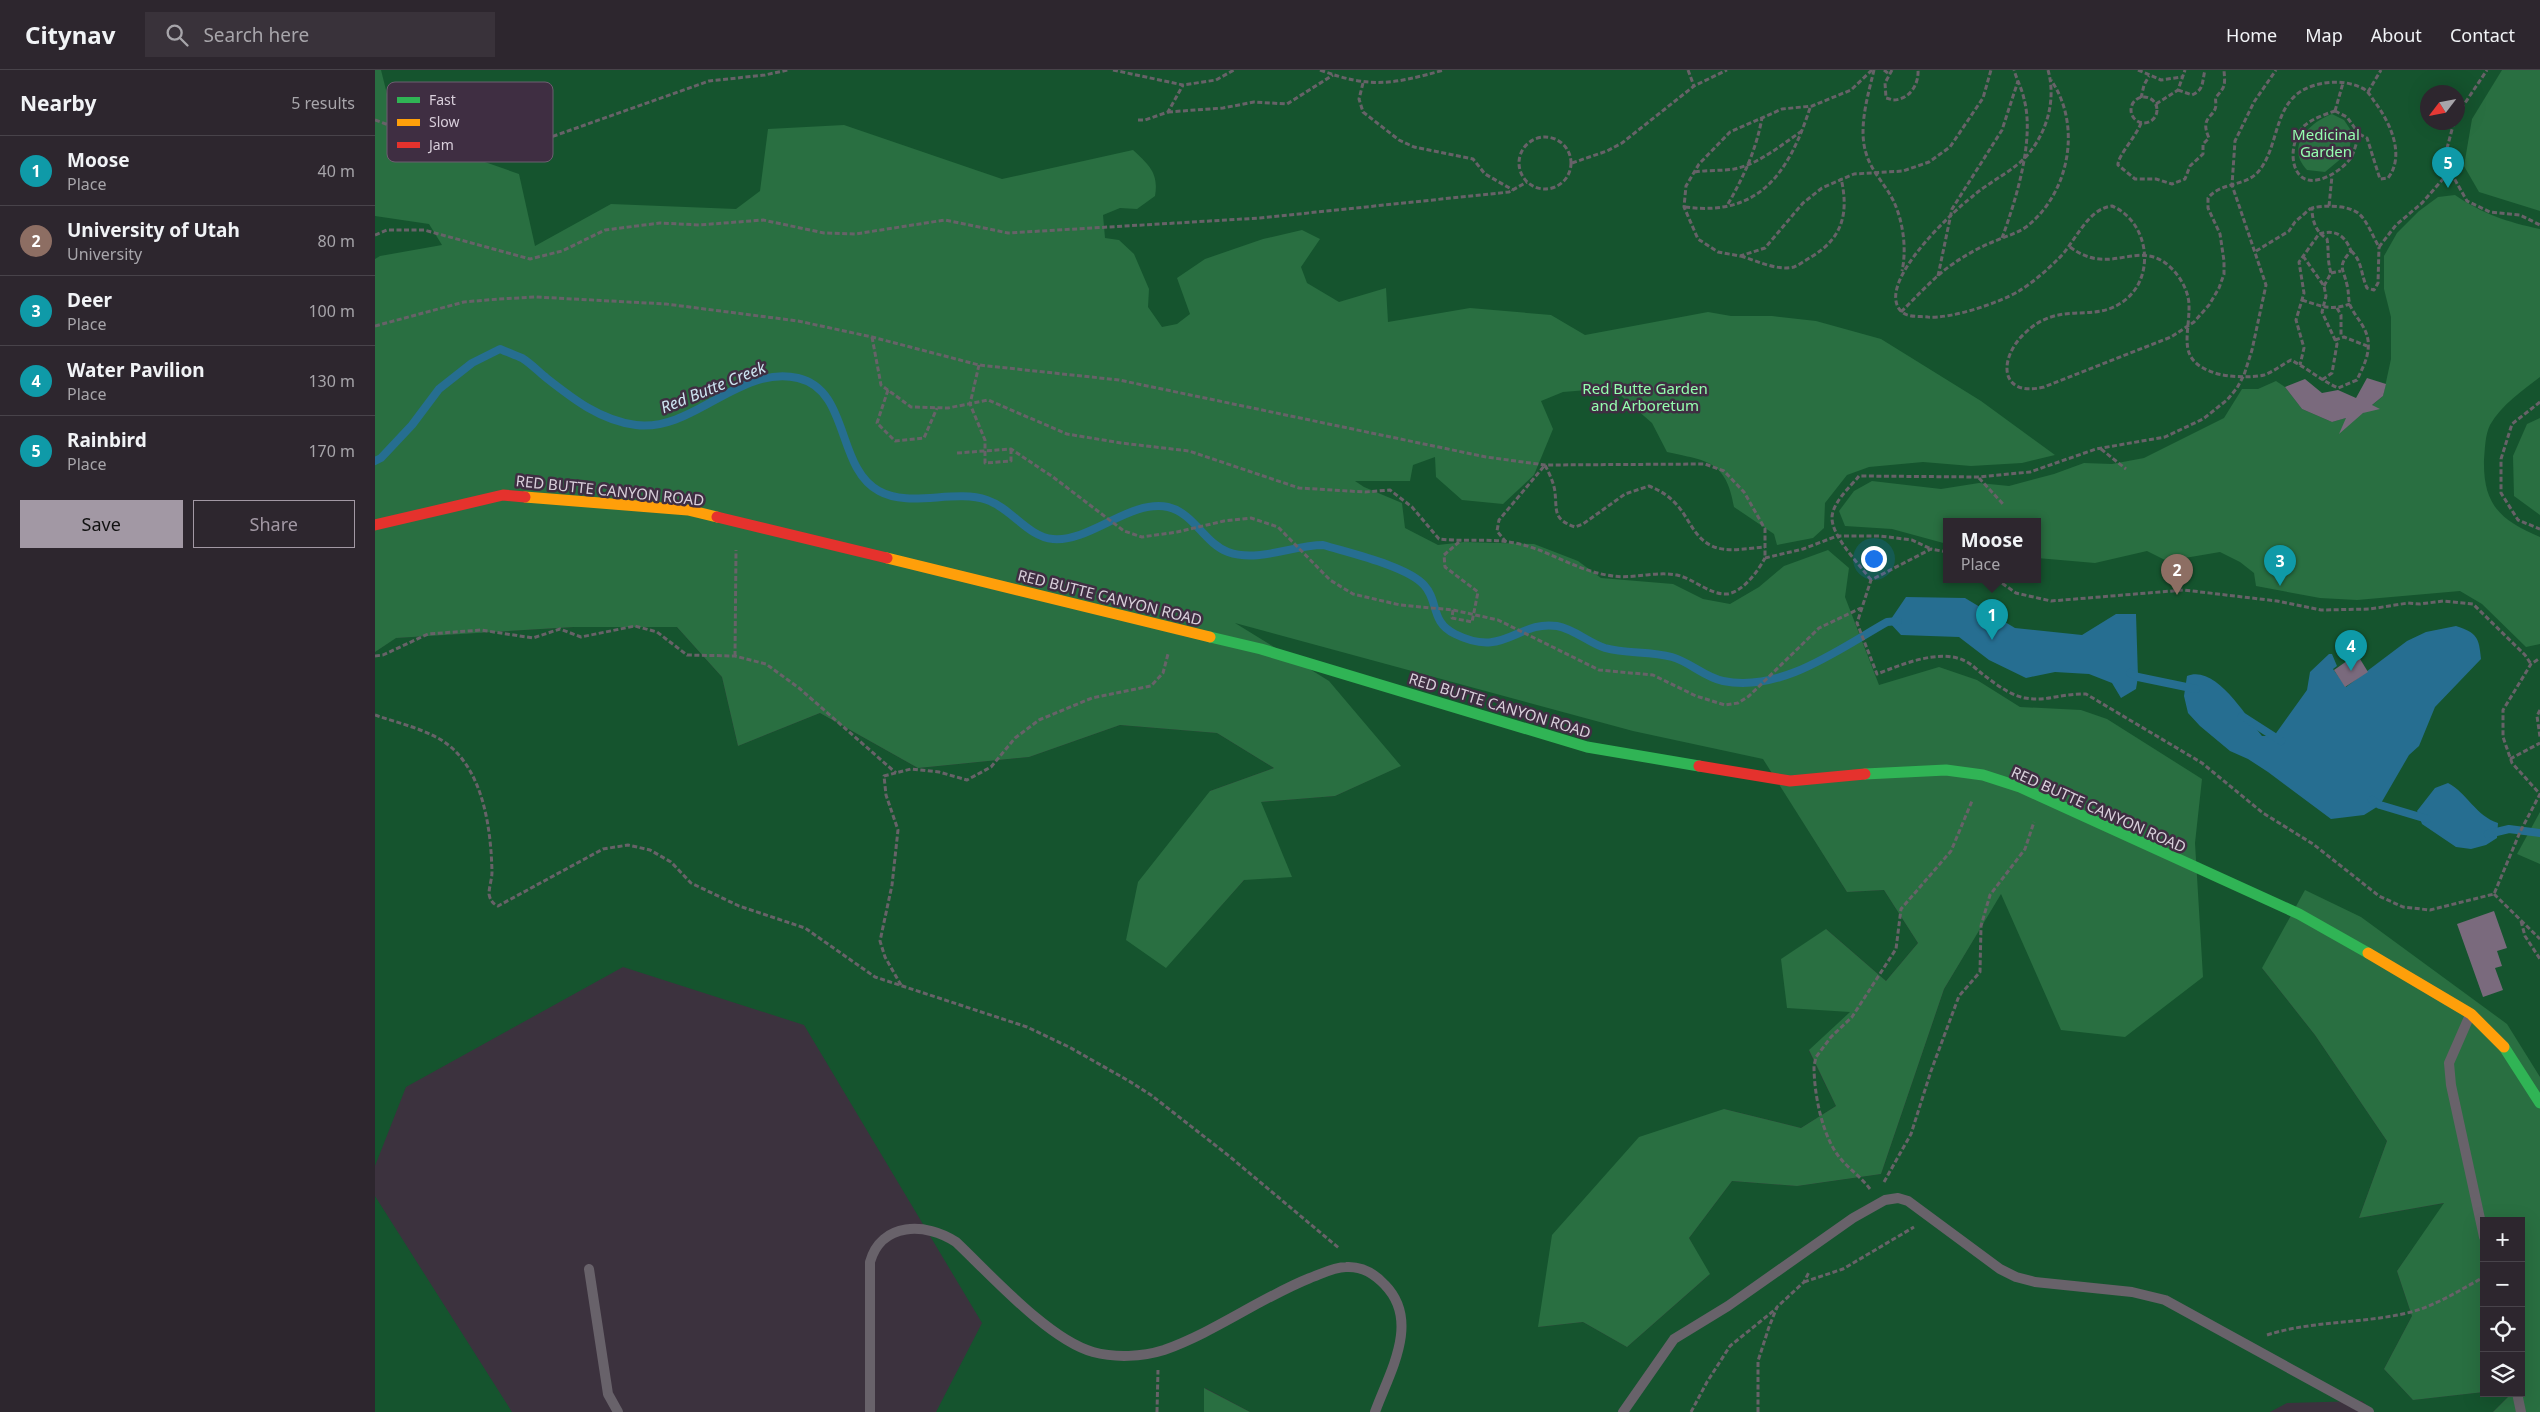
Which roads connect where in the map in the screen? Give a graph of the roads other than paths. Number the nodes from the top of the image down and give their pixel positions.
1 (375, 525) edge
2 (2471, 1014) junction
3 (2540, 1102) edge
4 (2480, 1219) edge
5 (589, 1269) dead end
6 (2518, 1397) edge
7 (618, 1412) edge
8 (869, 1412) edge
9 (1375, 1412) edge
10 (1623, 1412) edge
11 (2369, 1412) edge
12 (2521, 1412) edge

1 - 2 street, RED BUTTE CANYON ROAD
2 - 3 street, RED BUTTE CANYON ROAD
2 - 4 lane
5 - 7 lane
6 - 12 lane
8 - 9 lane
10 - 11 lane

